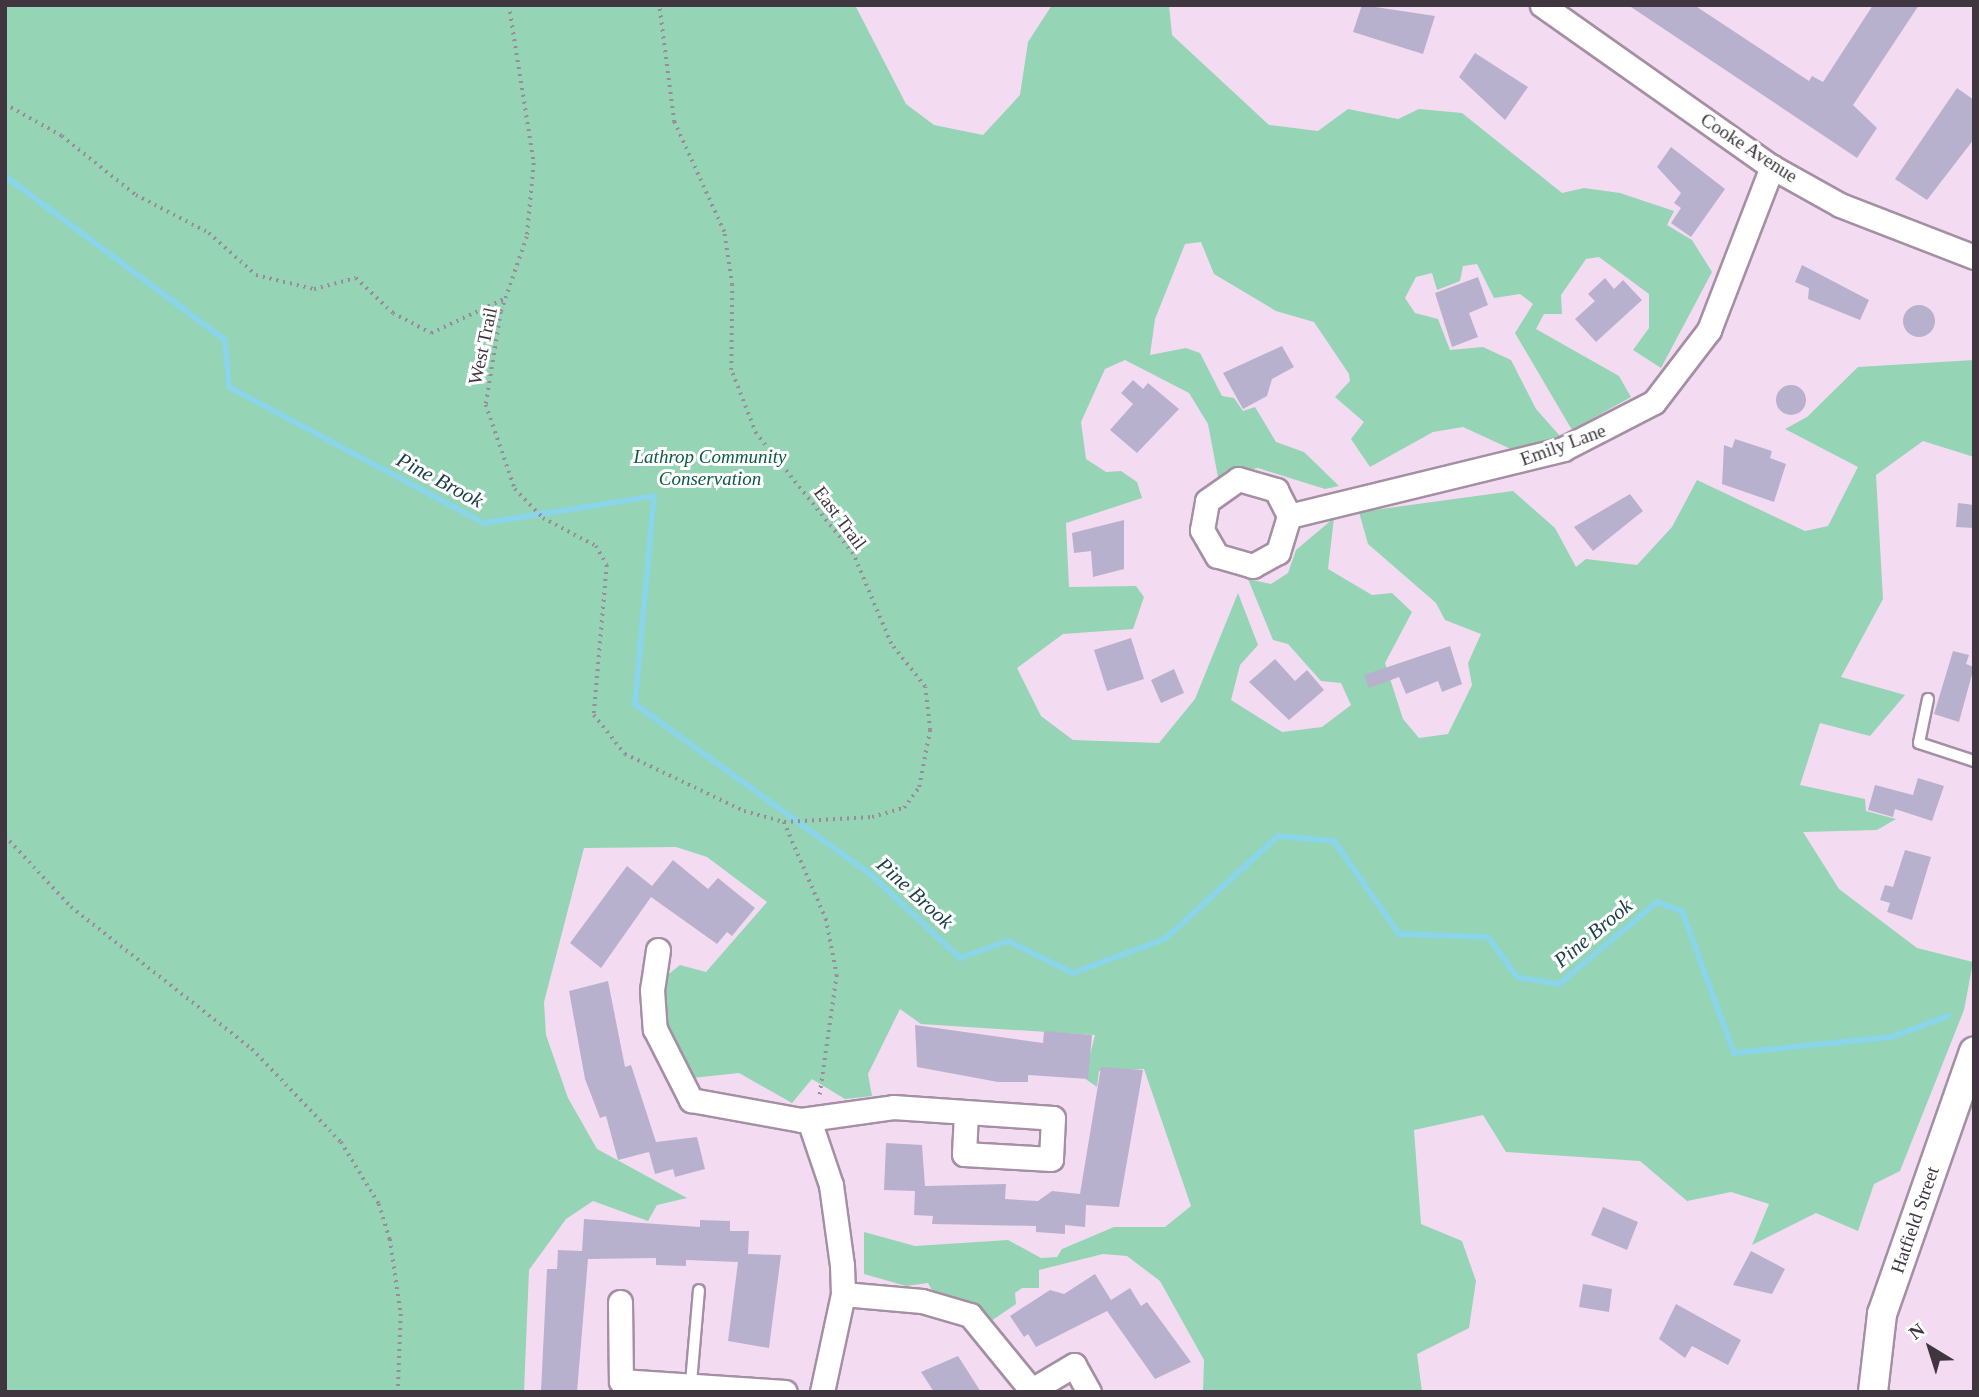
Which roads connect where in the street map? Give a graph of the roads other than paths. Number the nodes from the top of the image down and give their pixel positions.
1 (1542, 5) edge
2 (1772, 167) junction
3 (1974, 257) edge
4 (1289, 516) dead end
5 (1928, 698) dead end
6 (1974, 761) edge
7 (658, 950) dead end
8 (1974, 1052) edge
9 (815, 1110) junction
10 (966, 1113) dead end
11 (699, 1290) dead end
12 (843, 1294) junction
13 (620, 1302) dead end
14 (691, 1383) junction
15 (1032, 1391) edge
16 (785, 1392) edge
17 (822, 1392) edge
18 (1089, 1392) edge
19 (1872, 1392) edge

1 - 2 street, Cooke Avenue
2 - 3 street, Cooke Avenue
2 - 4 street, Emily Lane
5 - 6 lane
7 - 9 street
8 - 19 street, Hatfield Street
9 - 10 street
9 - 12 street
11 - 14 lane
12 - 15 street
12 - 17 street
13 - 14 street
14 - 16 street
15 - 18 street

